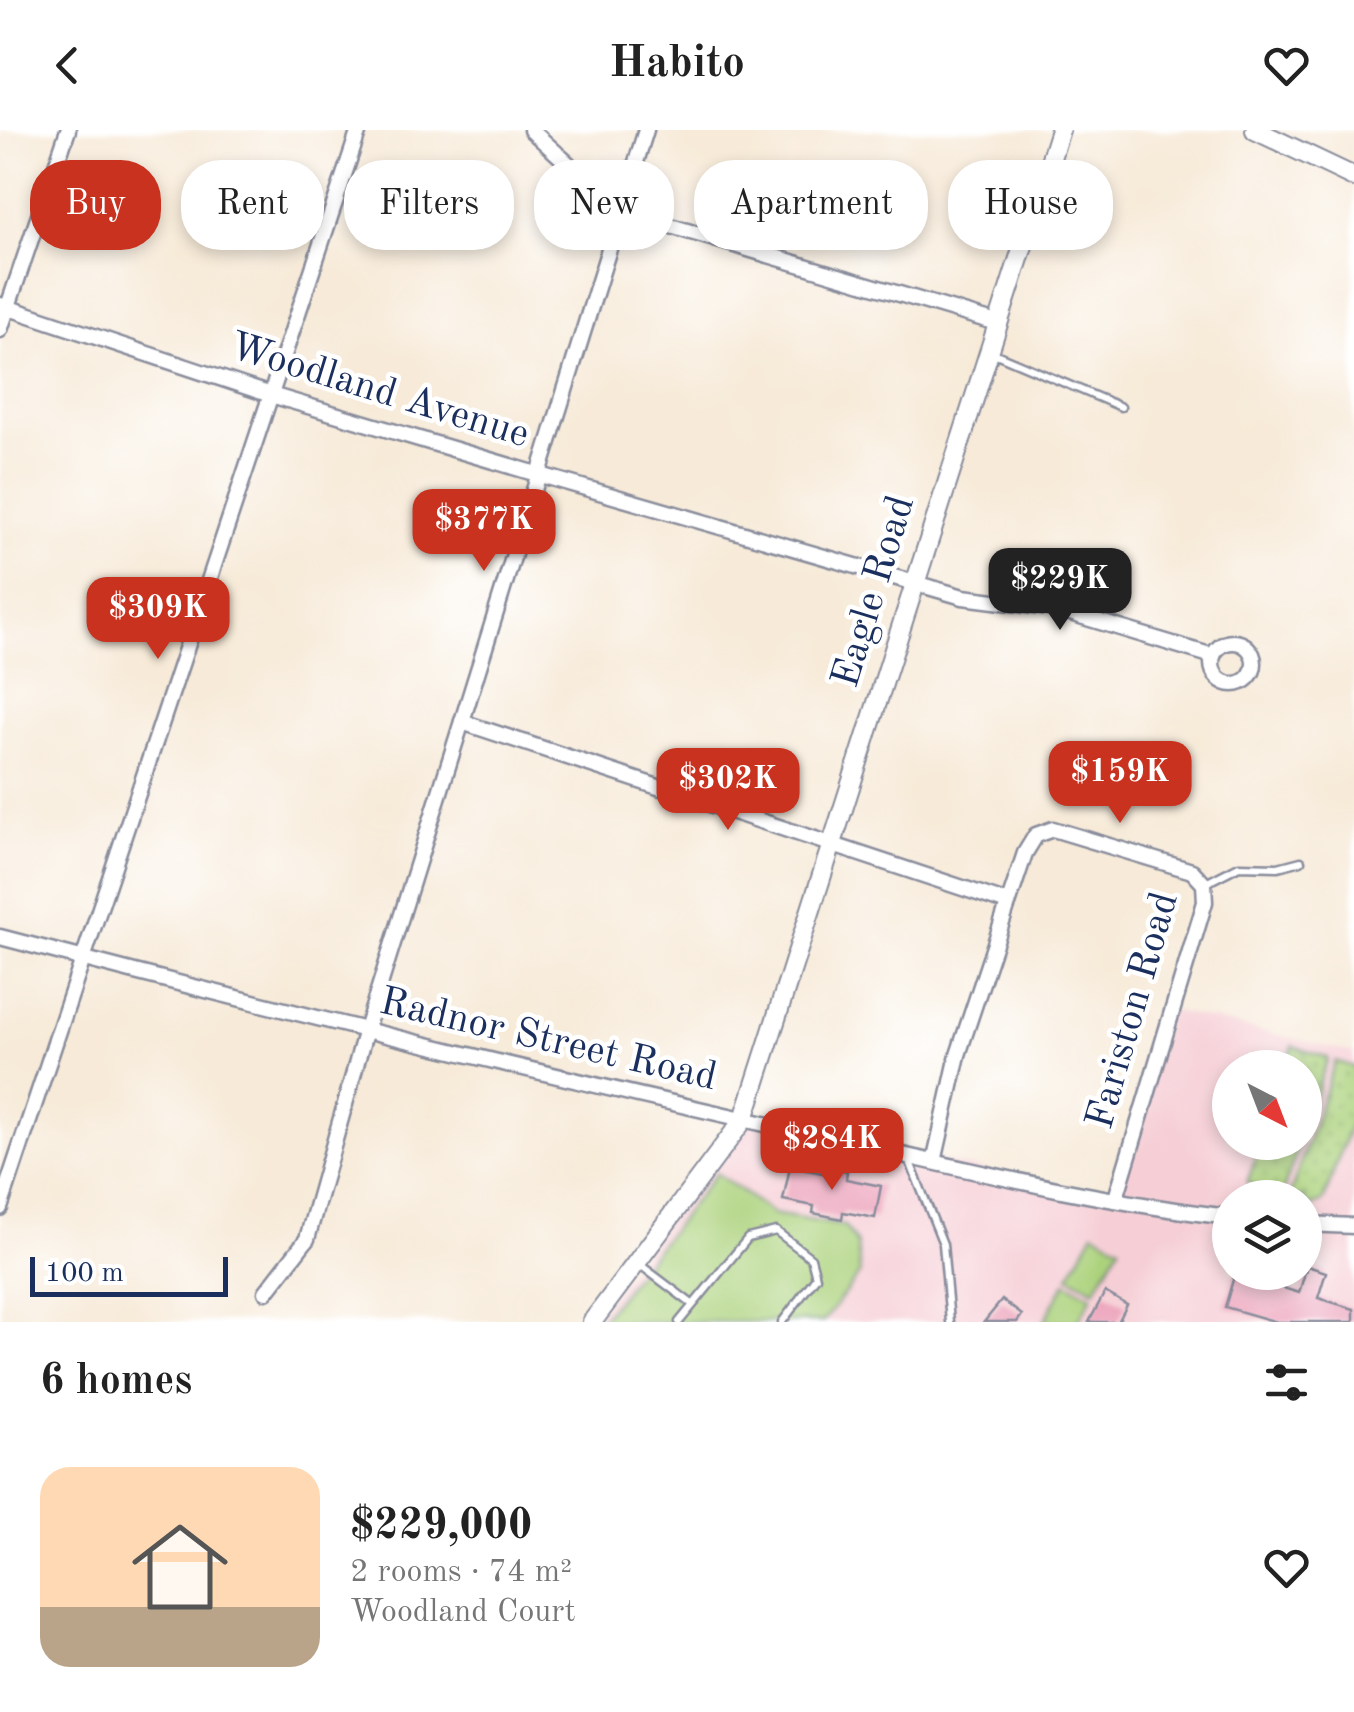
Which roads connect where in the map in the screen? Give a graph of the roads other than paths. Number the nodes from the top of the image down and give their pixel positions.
1 (68, 130) edge
2 (360, 130) edge
3 (531, 130) edge
4 (646, 130) edge
5 (1060, 130) edge
6 (1254, 130) edge
7 (564, 160) edge
8 (636, 160) edge
9 (1354, 177) edge
10 (674, 226) edge
11 (607, 250) edge
12 (4, 306) edge
13 (997, 324) junction
14 (0, 330) edge
15 (988, 351) junction
16 (271, 395) junction
17 (1121, 408) dead end
18 (537, 474) junction
19 (915, 582) junction
20 (1214, 656) dead end
21 (462, 722) junction
22 (832, 844) junction
23 (1300, 860) dead end
24 (1204, 884) junction
25 (1008, 903) junction
26 (0, 937) edge
27 (81, 958) junction
28 (366, 1032) junction
29 (744, 1120) junction
30 (908, 1156) junction
31 (934, 1162) junction
32 (1116, 1198) junction
33 (0, 1208) edge
34 (1212, 1216) edge
35 (1322, 1225) edge
36 (1354, 1226) edge
37 (638, 1264) junction
38 (266, 1292) dead end
39 (692, 1304) junction
40 (592, 1322) edge
41 (679, 1322) edge
42 (782, 1322) edge
43 (950, 1322) edge

1 - 12 street
2 - 16 street
3 - 7 street
4 - 8 street
5 - 13 street, Eagle Road
6 - 9 street
10 - 13 street
11 - 18 street
12 - 14 street
12 - 16 street, Woodland Avenue
13 - 15 street, Eagle Road
15 - 17 lane
15 - 19 street, Eagle Road
16 - 18 street, Woodland Avenue
16 - 27 street
18 - 19 street, Woodland Avenue
18 - 21 street
19 - 20 street, Woodland Avenue
19 - 22 street, Eagle Road
21 - 22 street
21 - 28 street
22 - 25 street
22 - 29 street, Eagle Road
23 - 24 lane
24 - 25 street, Fariston Road
24 - 32 street, Fariston Road
25 - 31 street, Fariston Road
26 - 27 street, Radnor Street Road
27 - 28 street, Radnor Street Road
27 - 33 street
28 - 29 street, Radnor Street Road
28 - 38 street
29 - 30 street, Radnor Street Road
29 - 37 street, Eagle Road
30 - 31 street, Radnor Street Road
30 - 43 lane
31 - 32 street, Radnor Street Road
32 - 34 street, Radnor Street Road
35 - 36 street
37 - 39 lane
37 - 40 street, Eagle Road
39 - 41 lane
39 - 42 lane

